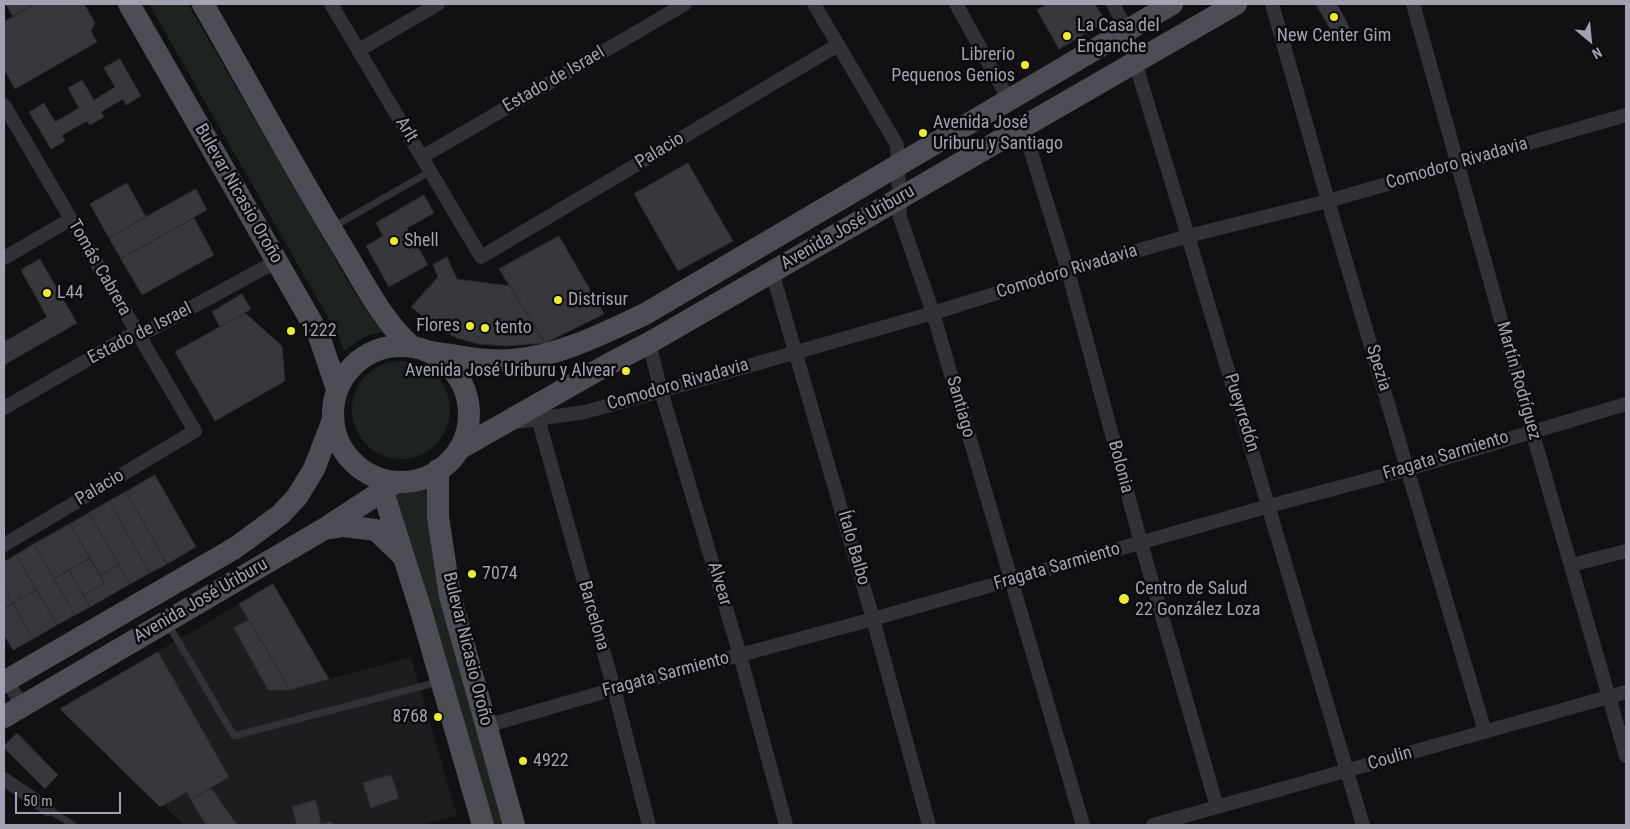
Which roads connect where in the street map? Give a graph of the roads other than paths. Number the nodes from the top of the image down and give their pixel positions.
1 (129, 4) edge
2 (203, 4) edge
3 (331, 4) edge
4 (438, 4) edge
5 (685, 4) edge
6 (814, 4) edge
7 (956, 4) edge
8 (1113, 4) edge
9 (1172, 4) edge
10 (1236, 4) edge
11 (1272, 4) edge
12 (1412, 4) edge
13 (1127, 30) junction
14 (838, 45) junction
15 (359, 50) junction
16 (1135, 62) junction
17 (1009, 100) junction
18 (6, 113) edge
19 (1626, 115) edge
20 (1023, 126) junction
21 (422, 157) junction
22 (898, 165) junction
23 (1457, 165) junction
24 (431, 171) junction
25 (900, 198) junction
26 (1328, 201) junction
27 (71, 219) junction
28 (331, 228) junction
29 (1188, 236) junction
30 (481, 257) joint
31 (4, 258) edge
32 (277, 261) junction
33 (1068, 271) junction
34 (772, 272) junction
35 (933, 313) junction
36 (138, 334) junction
37 (648, 343) junction
38 (422, 349) junction
39 (796, 351) junction
40 (337, 389) junction
41 (661, 391) junction
42 (1626, 404) edge
43 (4, 408) edge
44 (537, 413) junction
45 (333, 420) junction
46 (195, 431) joint
47 (1532, 431) junction
48 (459, 449) junction
49 (1408, 469) junction
50 (438, 470) junction
51 (386, 484) junction
52 (1269, 506) junction
53 (324, 529) junction
54 (1141, 543) junction
55 (4, 545) edge
56 (1626, 551) edge
57 (405, 558) junction
58 (1571, 565) junction
59 (1010, 580) junction
60 (873, 619) junction
61 (167, 621) junction
62 (740, 655) junction
63 (5, 679) edge
64 (441, 681) junction
65 (614, 689) junction
66 (1626, 692) edge
67 (1609, 697) junction
68 (13, 712) edge
69 (486, 726) junction
70 (1485, 732) junction
71 (1626, 756) edge
72 (1347, 771) junction
73 (4, 779) edge
74 (1217, 807) junction
75 (48, 809) joint
76 (73, 825) edge
77 (483, 825) edge
78 (514, 825) edge
79 (649, 825) edge
80 (786, 825) edge
81 (929, 825) edge
82 (1082, 825) edge
83 (1153, 825) edge
84 (1363, 825) edge

1 - 32 main road, Bulevar Nicasio Oroño
2 - 28 main road
3 - 15 street, Arlt
4 - 15 street
5 - 21 street, Estado de Israel
6 - 14 street, Santiago
7 - 17 street
8 - 13 street, Pueyrredón
9 - 13 main road, Avenida José Uriburu
10 - 16 main road, Avenida José Uriburu
11 - 26 street, Spezia
12 - 23 street, Martín Rodríguez
13 - 16 street, Pueyrredón
13 - 17 main road, Avenida José Uriburu
14 - 22 street, Santiago
14 - 30 street, Palacio
15 - 21 street, Arlt
16 - 20 main road, Avenida José Uriburu
16 - 29 street, Pueyrredón
17 - 22 main road, Avenida José Uriburu
18 - 27 street, Tomás Cabrera
19 - 23 street, Comodoro Rivadavia
20 - 25 main road, Avenida José Uriburu
20 - 33 street, Bolonia
21 - 24 street, Arlt
22 - 25 street, Santiago
22 - 38 main road, Avenida José Uriburu
23 - 26 street, Comodoro Rivadavia
23 - 47 street, Martín Rodríguez
24 - 28 lane
24 - 30 street, Arlt
25 - 34 main road, Avenida José Uriburu
25 - 35 street, Santiago
26 - 29 street, Comodoro Rivadavia
26 - 49 street, Spezia
27 - 31 street
27 - 36 street, Tomás Cabrera
28 - 38 main road
29 - 33 street, Comodoro Rivadavia
29 - 52 street, Pueyrredón
32 - 36 street, Estado de Israel
32 - 40 main road, Bulevar Nicasio Oroño
33 - 35 street, Comodoro Rivadavia
33 - 54 street, Bolonia
34 - 37 main road, Avenida José Uriburu
34 - 39 street, Ítalo Balbo
35 - 39 street, Comodoro Rivadavia
35 - 59 street, Santiago
36 - 43 street, Estado de Israel
36 - 46 street, Tomás Cabrera
37 - 41 street, Alvear
37 - 44 main road, Avenida José Uriburu
38 - 40 main road
38 - 48 main road
39 - 41 street, Comodoro Rivadavia
39 - 60 street, Ítalo Balbo
40 - 45 main road
41 - 44 street, Comodoro Rivadavia
41 - 62 street, Alvear
42 - 47 street, Fragata Sarmiento
44 - 48 main road, Avenida José Uriburu
44 - 65 street, Barcelona
45 - 51 main road
45 - 63 main road, Avenida José Uriburu
46 - 55 street, Palacio
47 - 49 street, Fragata Sarmiento
47 - 58 street, Martín Rodríguez
48 - 50 main road
49 - 52 street, Fragata Sarmiento
49 - 70 street, Spezia
50 - 51 main road
50 - 69 main road, Bulevar Nicasio Oroño
51 - 53 main road, Avenida José Uriburu
51 - 57 main road, Bulevar Nicasio Oroño
52 - 54 street, Fragata Sarmiento
52 - 72 street, Pueyrredón
53 - 57 main road
53 - 61 main road, Avenida José Uriburu
54 - 59 street, Fragata Sarmiento
54 - 74 street, Bolonia
56 - 58 street
57 - 64 main road, Bulevar Nicasio Oroño
58 - 67 street, Martín Rodríguez
59 - 60 street, Fragata Sarmiento
59 - 82 street, Santiago
60 - 62 street, Fragata Sarmiento
60 - 81 street, Ítalo Balbo
61 - 64 lane
61 - 68 main road, Avenida José Uriburu
62 - 65 street, Fragata Sarmiento
62 - 80 street, Alvear
63 - 68 street
64 - 77 main road, Bulevar Nicasio Oroño
65 - 69 street, Fragata Sarmiento
65 - 79 street, Barcelona
66 - 67 street, Coulin
67 - 70 street, Coulin
67 - 71 street, Martín Rodríguez
69 - 78 main road, Bulevar Nicasio Oroño
70 - 72 street, Coulin
72 - 74 street, Coulin
72 - 84 street, Pueyrredón
73 - 75 street
74 - 83 street, Coulin
75 - 76 lane

